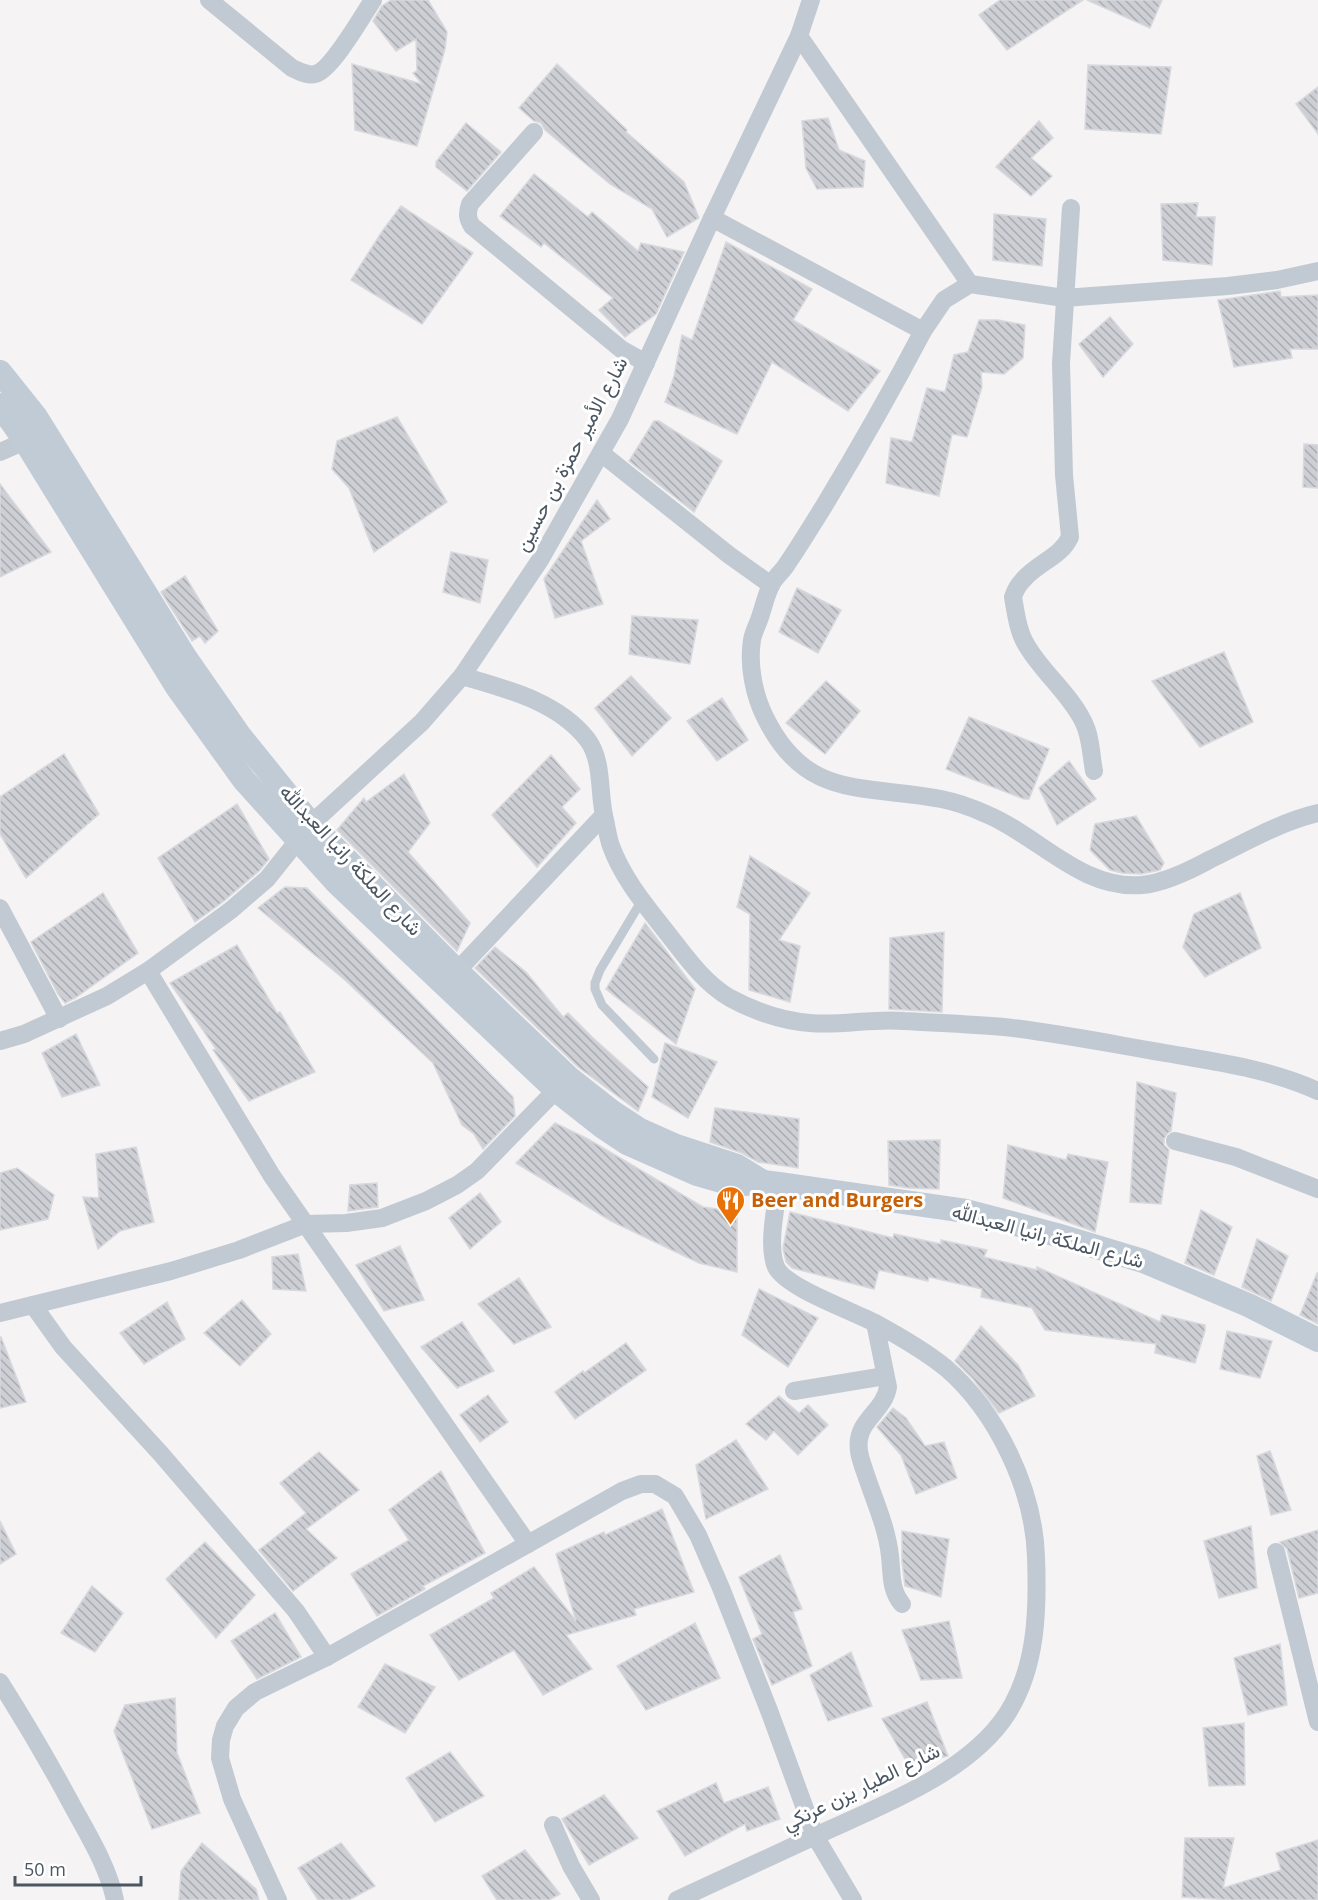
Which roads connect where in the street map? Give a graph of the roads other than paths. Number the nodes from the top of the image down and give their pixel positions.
1 (209, 0) edge
2 (373, 0) edge
3 (811, 0) edge
4 (799, 36) junction
5 (534, 132) dead end
6 (1071, 208) dead end
7 (712, 218) junction
8 (1318, 271) edge
9 (970, 284) junction
10 (1064, 298) junction
11 (923, 331) junction
12 (646, 363) junction
13 (0, 372) edge
14 (0, 405) edge
15 (25, 441) junction
16 (0, 452) edge
17 (601, 453) junction
18 (771, 585) junction
19 (462, 676) junction
20 (1094, 771) dead end
21 (1318, 813) edge
22 (604, 815) junction
23 (305, 832) junction
24 (642, 900) junction
25 (0, 908) edge
26 (148, 971) junction
27 (458, 972) junction
28 (59, 1019) junction
29 (0, 1041) edge
30 (654, 1059) dead end
31 (556, 1090) junction
32 (1318, 1091) edge
33 (1175, 1141) dead end
34 (771, 1183) junction
35 (1318, 1189) edge
36 (306, 1224) junction
37 (33, 1305) junction
38 (0, 1313) edge
39 (875, 1323) junction
40 (1318, 1340) edge
41 (885, 1376) junction
42 (794, 1391) dead end
43 (528, 1544) junction
44 (1276, 1552) dead end
45 (902, 1604) dead end
46 (327, 1658) junction
47 (0, 1682) edge
48 (1318, 1722) edge
49 (553, 1825) dead end
50 (815, 1836) junction
51 (115, 1900) edge
52 (278, 1900) edge
53 (591, 1900) edge
54 (677, 1900) edge
55 (853, 1900) edge

1 - 2 street
3 - 4 street, شارع الأمير حمزة بن حسين
4 - 7 street, شارع الأمير حمزة بن حسين
4 - 9 street
5 - 12 street
6 - 10 street
7 - 11 street
7 - 12 street, شارع الأمير حمزة بن حسين
8 - 10 street
9 - 10 street
9 - 11 street
10 - 20 street
11 - 18 street
12 - 17 street, شارع الأمير حمزة بن حسين
13 - 23 main road, شارع الملكة رانيا العبدالله
14 - 15 main road, شارع الملكة رانيا العبدالله
15 - 16 street
15 - 23 main road, شارع الملكة رانيا العبدالله
17 - 18 street
17 - 19 street, شارع الأمير حمزة بن حسين
18 - 21 street
19 - 22 street
19 - 23 street, شارع الأمير حمزة بن حسين
22 - 24 street
22 - 27 street
23 - 26 street, شارع الأمير حمزة بن حسين
23 - 27 main road, شارع الملكة رانيا العبدالله
23 - 31 main road, شارع الملكة رانيا العبدالله
24 - 30 lane
24 - 32 street
25 - 28 street
26 - 28 street, شارع الأمير حمزة بن حسين
26 - 36 street
27 - 34 main road, شارع الملكة رانيا العبدالله
28 - 29 street, شارع الأمير حمزة بن حسين
31 - 34 main road, شارع الملكة رانيا العبدالله
31 - 36 street
33 - 35 street
34 - 39 street, شارع الطيار يزن عرنكي
34 - 40 main road, شارع الملكة رانيا العبدالله
36 - 37 street
36 - 43 street
37 - 38 street
37 - 46 street
39 - 41 street
39 - 50 street, شارع الطيار يزن عرنكي
41 - 42 street
41 - 45 street
43 - 46 street
43 - 50 street
44 - 48 street
46 - 52 street
47 - 51 street
49 - 53 street
50 - 54 street, شارع الطيار يزن عرنكي
50 - 55 street

